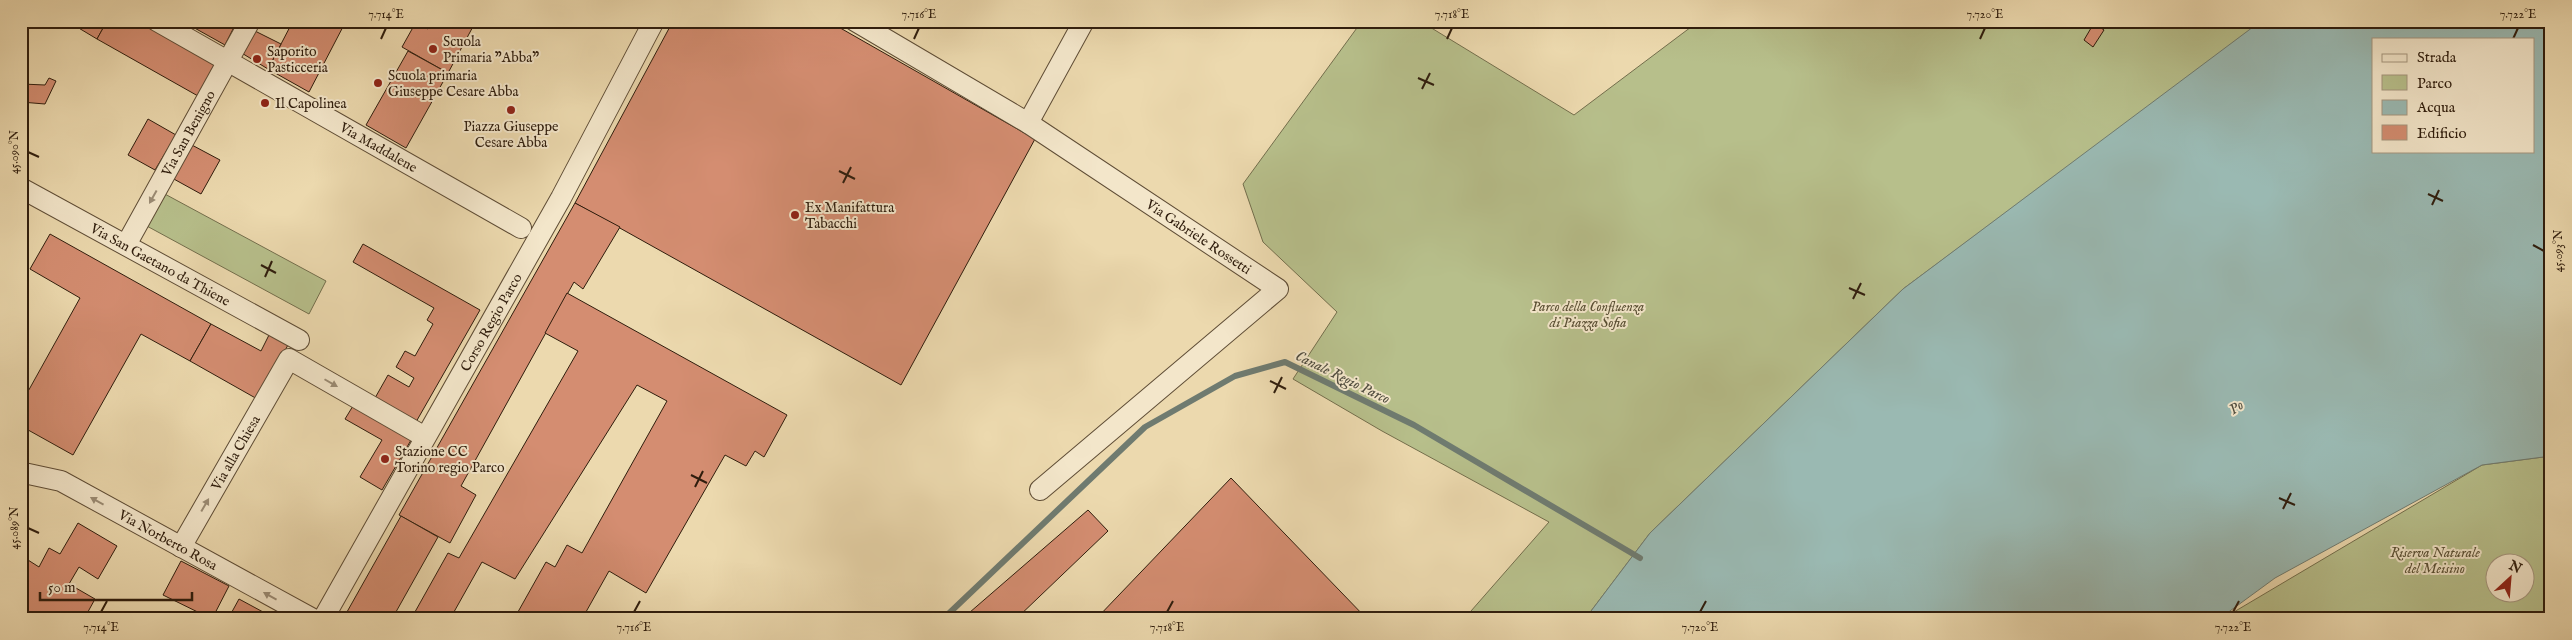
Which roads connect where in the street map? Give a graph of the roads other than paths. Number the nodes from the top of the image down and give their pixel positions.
1 (157, 21) edge
2 (250, 21) edge
3 (654, 21) edge
4 (855, 21) edge
5 (1084, 21) edge
6 (227, 62) junction
7 (1028, 123) junction
8 (21, 188) edge
9 (521, 228) dead end
10 (126, 245) junction
11 (299, 340) dead end
12 (425, 437) junction
13 (21, 477) edge
14 (1040, 490) dead end
15 (181, 547) junction
16 (313, 619) edge
17 (323, 619) edge

1 - 6 street, Via Maddalene
2 - 6 street, Via San Benigno
3 - 12 street, Corso Regio Parco
4 - 7 street, Via Gabriele Rossetti
5 - 7 street
6 - 9 street, Via Maddalene
6 -> 10 street, Via San Benigno
7 - 14 street, Via Gabriele Rossetti
8 - 10 street, Via San Gaetano da Thiene
10 - 11 street, Via San Gaetano da Thiene
15 -> 12 street, Via alla Chiesa
12 - 17 street, Corso Regio Parco
15 -> 13 street, Via Norberto Rosa
16 -> 15 street, Via Norberto Rosa

